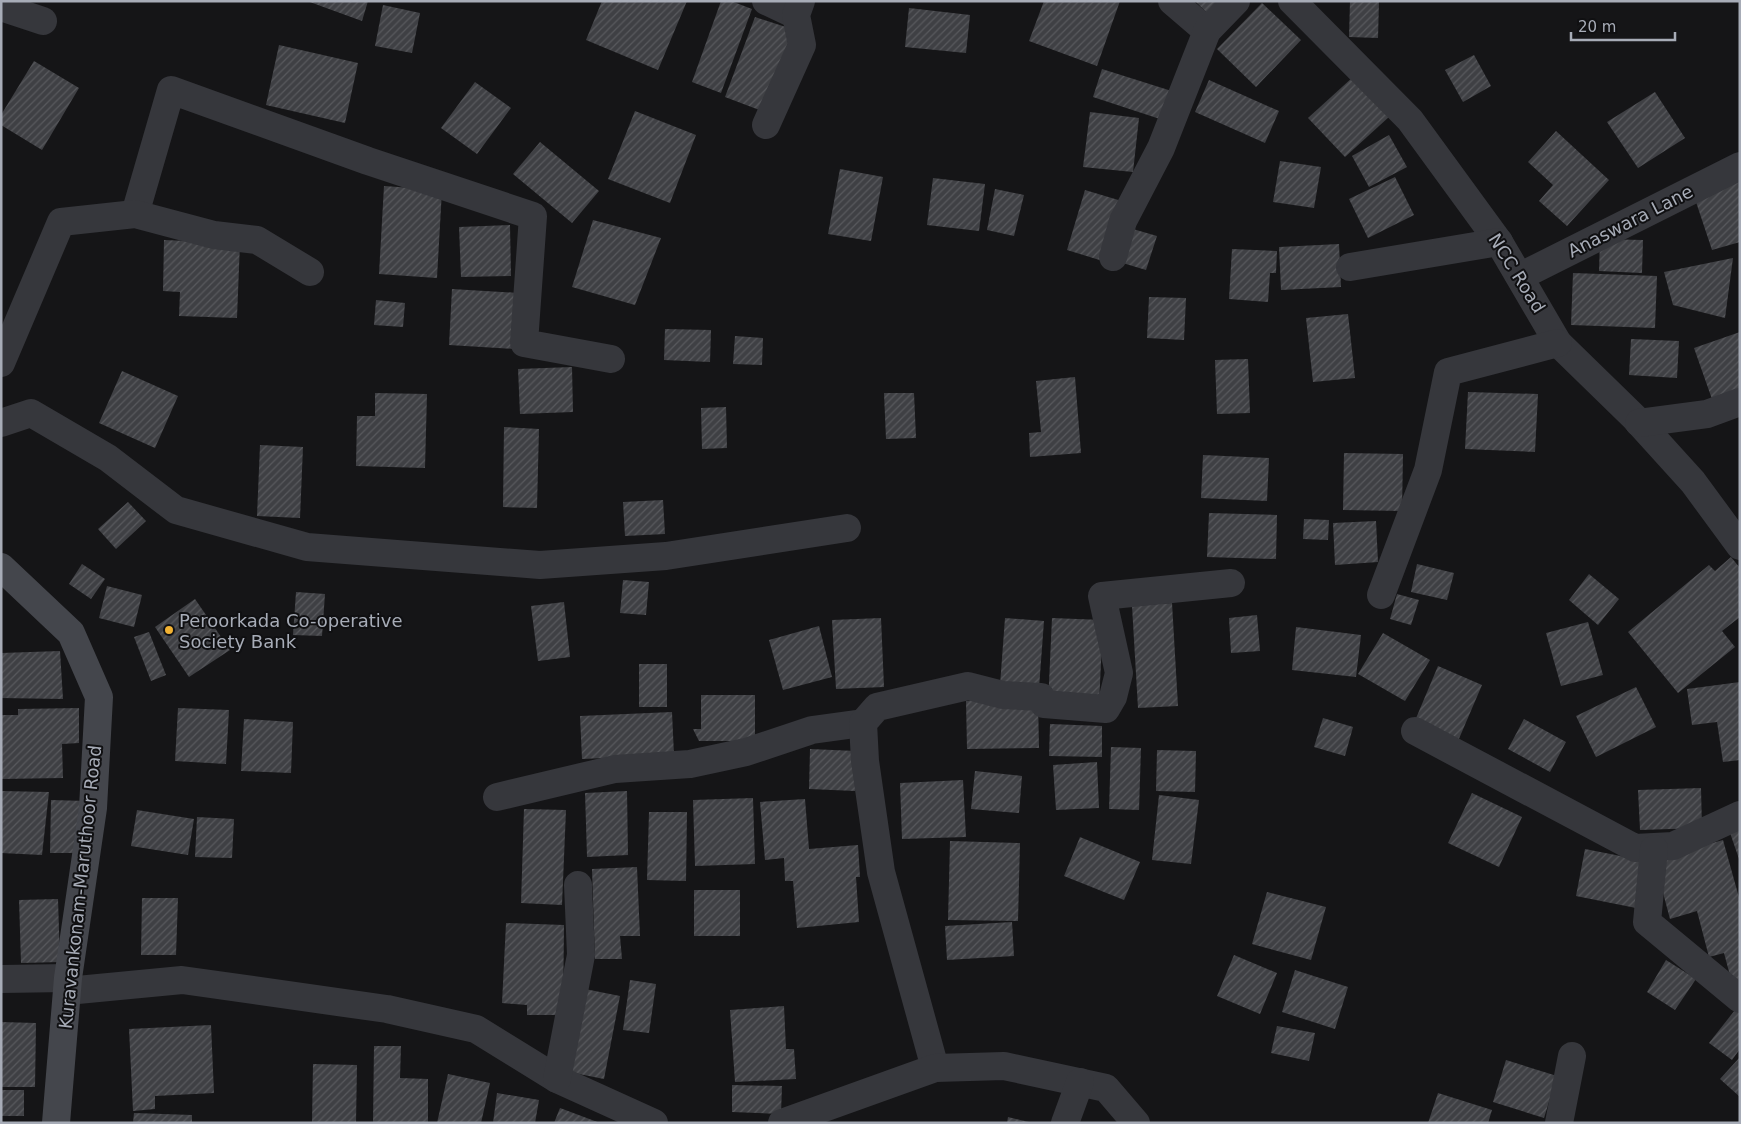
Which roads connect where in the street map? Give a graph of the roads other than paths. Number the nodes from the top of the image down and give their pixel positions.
1 (766, 1) edge
2 (1172, 1) edge
3 (1236, 1) edge
4 (1292, 1) edge
5 (1, 6) edge
6 (798, 8) edge
7 (43, 21) dead end
8 (1207, 31) junction
9 (766, 125) dead end
10 (1740, 166) edge
11 (135, 214) junction
12 (1499, 242) junction
13 (1113, 257) dead end
14 (1350, 267) dead end
15 (310, 272) dead end
16 (1521, 276) junction
17 (1558, 342) junction
18 (611, 359) dead end
19 (1, 363) edge
20 (1740, 402) edge
21 (2, 418) edge
22 (1639, 423) junction
23 (847, 528) dead end
24 (1740, 546) edge
25 (1, 567) edge
26 (1231, 583) dead end
27 (1381, 595) dead end
28 (863, 723) junction
29 (1415, 731) dead end
30 (497, 797) dead end
31 (1740, 815) edge
32 (1654, 848) junction
33 (578, 885) dead end
34 (1, 979) edge
35 (68, 985) junction
36 (1740, 999) edge
37 (1572, 1056) dead end
38 (935, 1068) junction
39 (557, 1079) junction
40 (1080, 1082) junction
41 (56, 1123) edge
42 (654, 1123) edge
43 (782, 1123) edge
44 (1065, 1123) edge
45 (1136, 1123) edge
46 (1559, 1123) edge

1 - 6 street
2 - 8 street
3 - 8 street
4 - 12 street, NCC Road
5 - 7 street
6 - 9 street
8 - 13 street
10 - 16 street, Anaswara Lane
11 - 15 street
11 - 18 street
11 - 19 street
12 - 14 street
12 - 16 street, NCC Road
16 - 17 street, NCC Road
17 - 22 street, NCC Road
17 - 27 street
20 - 22 street
21 - 23 street
22 - 24 street, NCC Road
25 - 35 main road, Kuravankonam-Maruthoor Road
26 - 28 street
28 - 30 street
28 - 38 street
29 - 32 street
31 - 32 street
32 - 36 street
33 - 39 street
34 - 35 street
35 - 39 street
35 - 41 main road, Kuravankonam-Maruthoor Road
37 - 46 street
38 - 40 street
38 - 43 street
39 - 42 street
40 - 44 street
40 - 45 street

